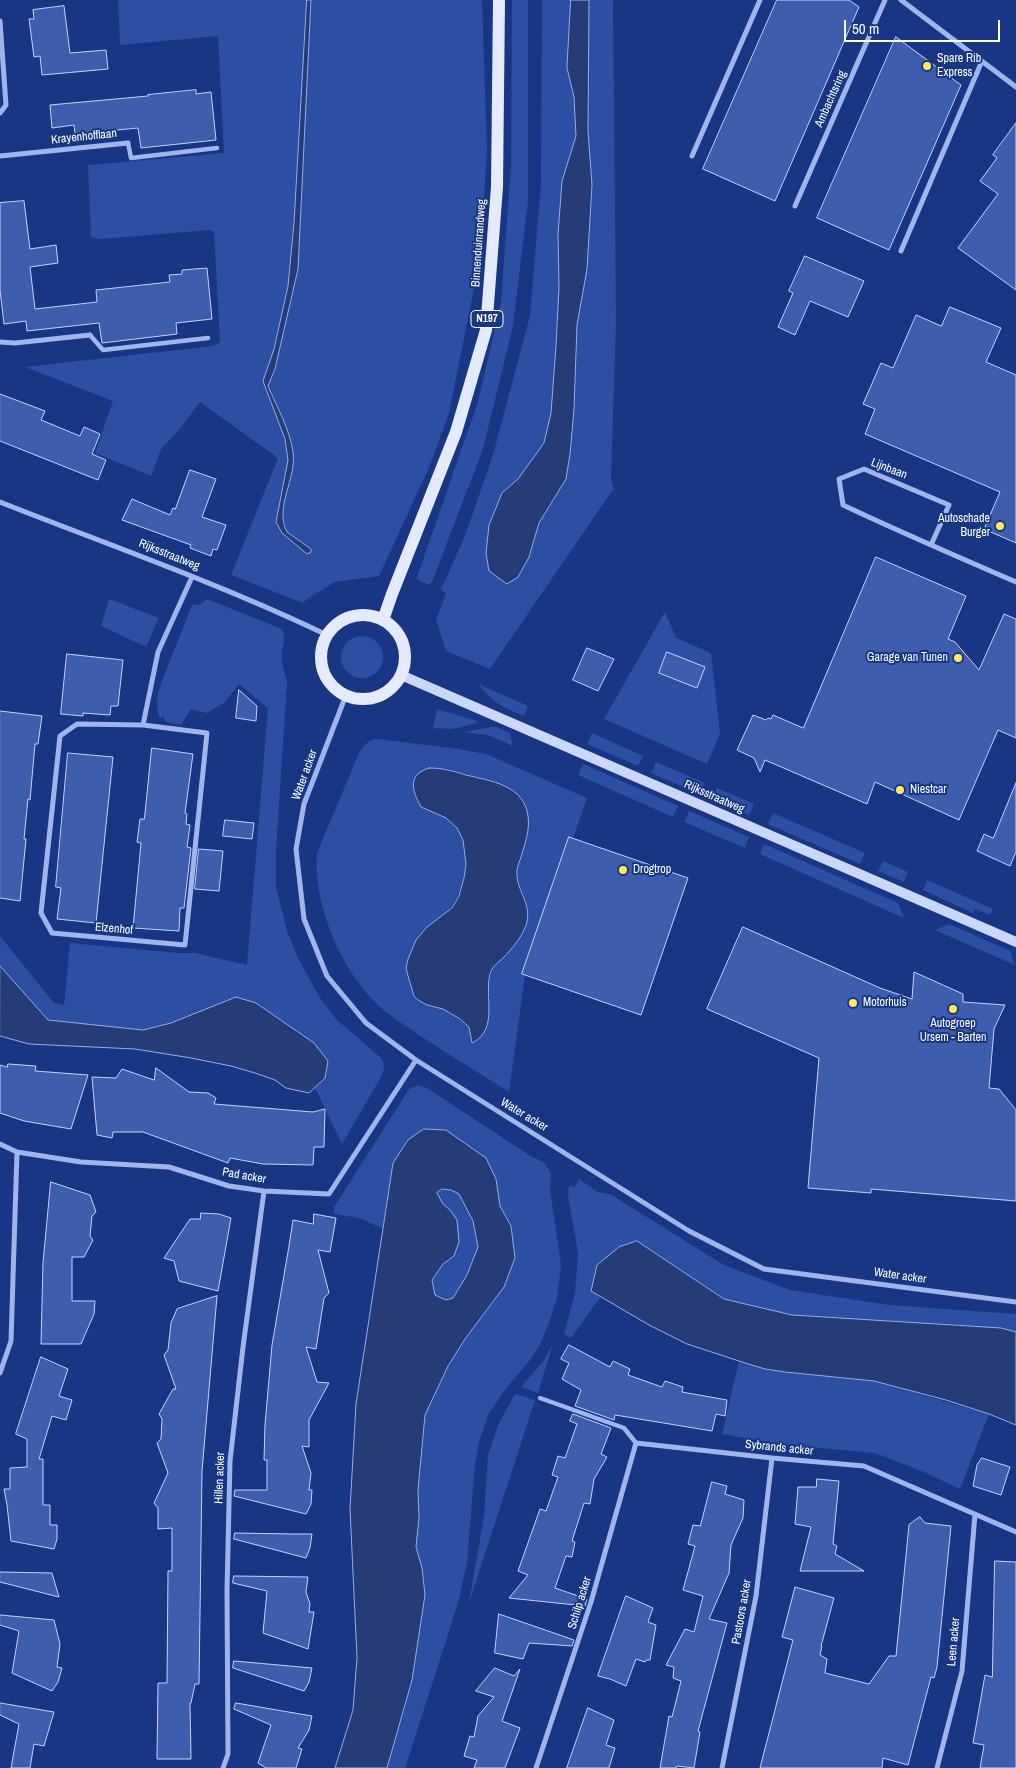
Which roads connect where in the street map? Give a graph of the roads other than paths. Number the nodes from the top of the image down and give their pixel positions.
1 (499, 0) edge
2 (760, 0) edge
3 (885, 0) edge
4 (901, 0) edge
5 (0, 21) edge
6 (982, 61) junction
7 (1016, 87) edge
8 (0, 113) edge
9 (128, 143) joint
10 (217, 148) dead end
11 (0, 156) edge
12 (692, 156) dead end
13 (795, 206) dead end
14 (901, 251) dead end
15 (90, 335) joint
16 (208, 338) dead end
17 (0, 342) edge
18 (0, 502) edge
19 (931, 545) junction
20 (192, 577) junction
21 (1016, 582) edge
22 (383, 620) junction
23 (327, 635) junction
24 (401, 675) junction
25 (346, 696) junction
26 (143, 725) junction
27 (1016, 942) edge
28 (416, 1060) junction
29 (0, 1144) edge
30 (17, 1152) junction
31 (264, 1191) junction
32 (1016, 1302) edge
33 (0, 1373) edge
34 (540, 1398) dead end
35 (636, 1443) junction
36 (772, 1458) junction
37 (975, 1514) junction
38 (1016, 1532) edge
39 (223, 1768) edge
40 (536, 1768) edge
41 (722, 1768) edge
42 (937, 1768) edge

1 - 22 main road, Binnenduinrandweg / N197
2 - 12 street
3 - 13 street, Ambachtsring
4 - 6 street
5 - 8 street
6 - 7 street
6 - 14 street
9 - 10 street, Krayenhofflaan
9 - 11 street, Krayenhofflaan
15 - 16 street
15 - 17 street
18 - 20 street, Rijksstraatweg
19 - 19 street, Lijnbaan
19 - 21 street, Lijnbaan
20 - 23 street, Rijksstraatweg
20 - 26 street
22 - 23 main road
22 - 24 main road
23 - 25 main road
24 - 25 main road
24 - 27 main road, Rijksstraatweg
25 - 28 street, Water acker
26 - 26 street, Elzenhof
28 - 31 street, Pad acker
28 - 32 street, Water acker
29 - 30 street, Pad acker
30 - 31 street, Pad acker
30 - 33 street
31 - 39 street, Hillen acker
34 - 35 street
35 - 36 street, Sybrands acker
35 - 40 street, Schilp acker
36 - 37 street, Sybrands acker
36 - 41 street, Pastoors acker
37 - 38 street, Sybrands acker
37 - 42 street, Leen acker

